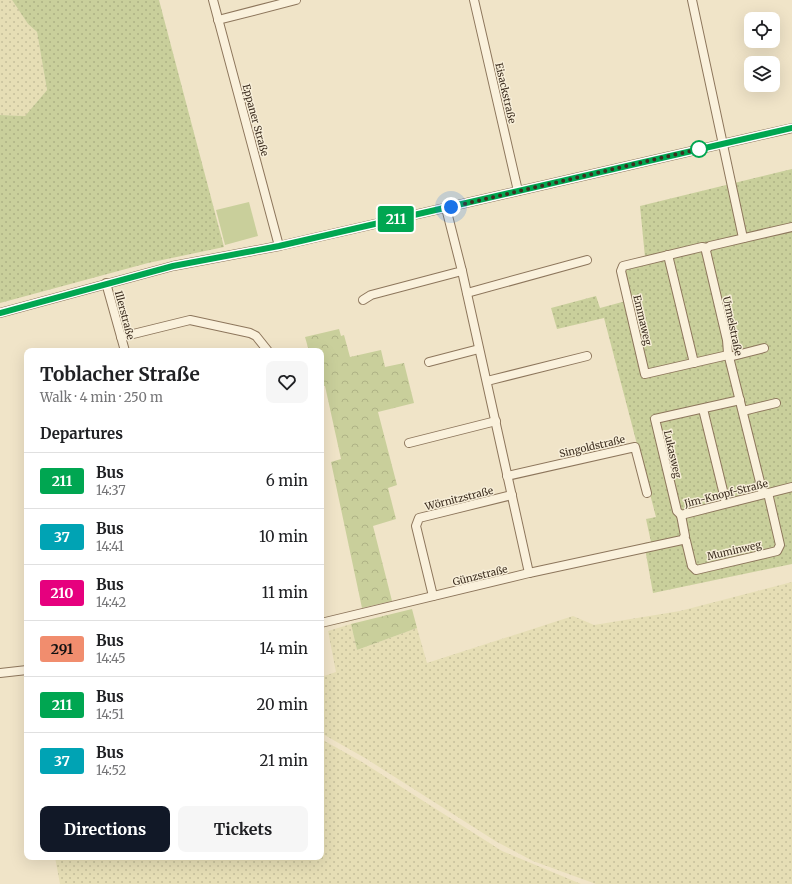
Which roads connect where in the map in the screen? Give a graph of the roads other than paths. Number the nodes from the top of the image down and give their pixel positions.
1 (213, 0) edge
2 (296, 0) edge
3 (474, 0) edge
4 (692, 0) edge
5 (218, 20) junction
6 (792, 128) edge
7 (723, 144) junction
8 (518, 190) junction
9 (446, 208) junction
10 (792, 226) edge
11 (744, 238) junction
12 (279, 246) junction
13 (706, 248) junction
14 (668, 255) junction
15 (587, 260) dead end
16 (462, 271) junction
17 (106, 283) junction
18 (467, 292) junction
19 (363, 300) dead end
20 (0, 313) edge
21 (121, 337) junction
22 (124, 348) edge
23 (266, 348) edge
24 (764, 348) dead end
25 (480, 349) junction
26 (586, 356) dead end
27 (729, 356) junction
28 (429, 362) dead end
29 (694, 363) junction
30 (487, 381) junction
31 (740, 400) junction
32 (776, 403) dead end
33 (702, 409) junction
34 (743, 411) junction
35 (496, 422) junction
36 (408, 443) dead end
37 (507, 476) junction
38 (792, 487) edge
39 (647, 492) dead end
40 (765, 494) junction
41 (512, 495) junction
42 (726, 503) junction
43 (681, 515) junction
44 (684, 538) junction
45 (529, 573) junction
46 (433, 596) junction
47 (324, 621) edge
48 (24, 670) edge
49 (0, 673) edge

1 - 5 street, Eppaner Straße
2 - 5 street
3 - 8 street, Eisackstraße
4 - 7 street
5 - 12 street, Eppaner Straße
6 - 7 street
7 - 8 street
7 - 11 street
8 - 9 street
9 - 12 street
9 - 16 street
10 - 11 street
11 - 13 street
12 - 17 street
13 - 14 street, Emmaweg
13 - 27 street, Urmelstraße
14 - 29 street
14 - 29 street, Emmaweg
15 - 18 street
16 - 18 street
16 - 19 street
17 - 20 street
17 - 21 street, Illerstraße
18 - 25 street
21 - 22 street, Illerstraße
21 - 23 street
24 - 27 street, Emmaweg
25 - 28 street
25 - 30 street
26 - 30 street
27 - 29 street, Emmaweg
27 - 31 street, Urmelstraße
30 - 35 street
31 - 33 street, Lukasweg
31 - 34 street, Urmelstraße
32 - 34 street
33 - 42 street
33 - 43 street, Lukasweg
34 - 40 street, Urmelstraße
35 - 36 street
35 - 37 street
37 - 39 street, Singoldstraße
37 - 41 street
38 - 40 street, Jim-Knopf-Straße
40 - 42 street, Jim-Knopf-Straße
40 - 44 street, Muminweg
41 - 45 street
41 - 46 street, Wörnitzstraße
42 - 43 street, Jim-Knopf-Straße
43 - 44 street, Jim-Knopf-Straße
44 - 45 street, Günzstraße
45 - 46 street, Günzstraße
46 - 47 street, Günzstraße
48 - 49 street

